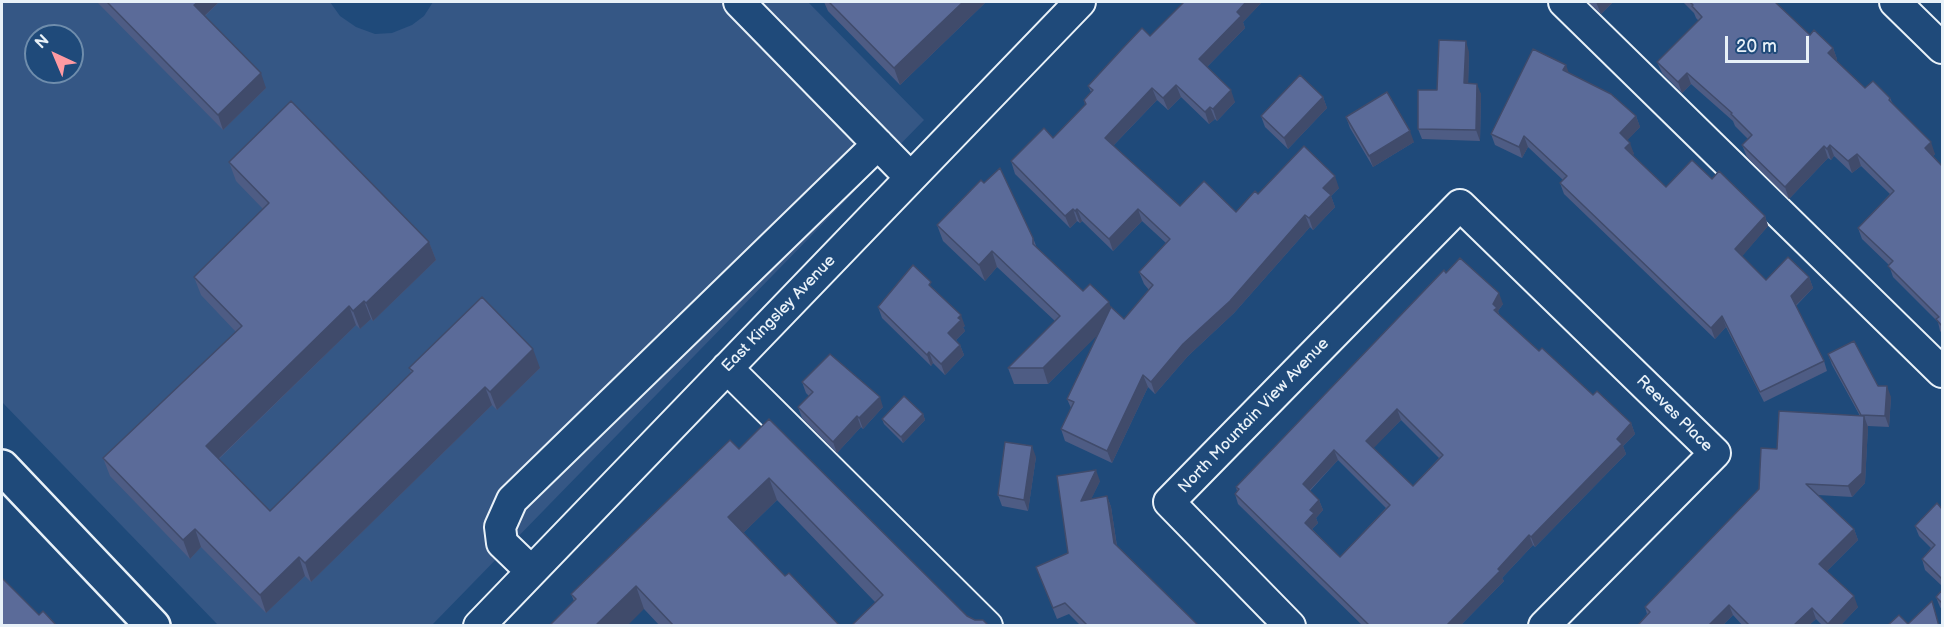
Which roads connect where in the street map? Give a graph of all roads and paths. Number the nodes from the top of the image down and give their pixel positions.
1 (740, 2) edge
2 (1080, 2) edge
3 (1564, 2) edge
4 (1895, 2) edge
5 (1942, 48) edge
6 (878, 144) junction
7 (910, 177) junction
8 (1460, 205) joint
9 (727, 368) junction
10 (1942, 372) edge
11 (2, 467) edge
12 (531, 571) junction
13 (153, 626) edge
14 (478, 626) edge
15 (987, 626) edge
16 (1290, 626) edge
17 (1544, 626) edge

1 - 6 street
2 - 7 street, East Kingsley Avenue
3 - 10 street
4 - 5 street
6 - 7 street
6 - 12 street
7 - 9 street, East Kingsley Avenue
8 - 16 street, North Mountain View Avenue
8 - 17 street, Reeves Place
9 - 12 street, East Kingsley Avenue
9 - 15 street
11 - 13 main road
12 - 14 street, East Kingsley Avenue

